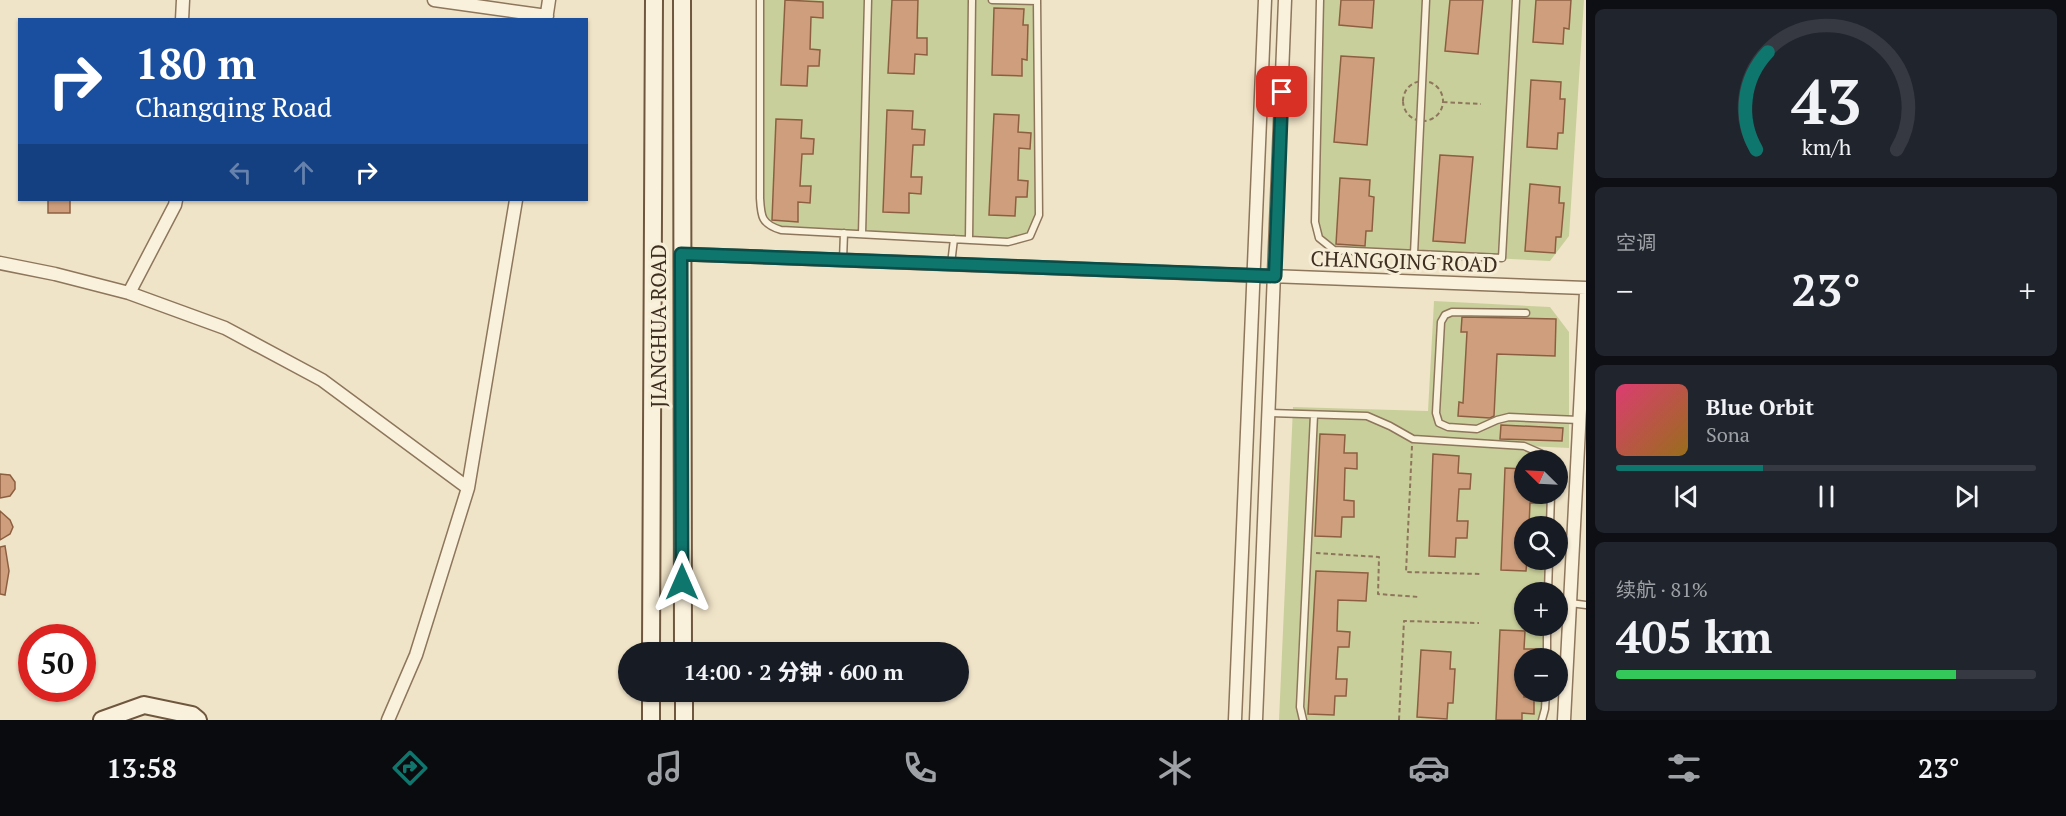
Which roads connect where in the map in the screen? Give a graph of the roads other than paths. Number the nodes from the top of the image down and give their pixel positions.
1 (183, 0) edge
2 (434, 0) edge
3 (549, 0) edge
4 (654, 0) edge
5 (682, 0) edge
6 (760, 0) edge
7 (868, 0) edge
8 (972, 0) edge
9 (992, 0) edge
10 (1265, 0) edge
11 (1285, 0) edge
12 (1320, 0) edge
13 (1426, 0) edge
14 (1516, 0) edge
15 (1037, 1) edge
16 (182, 18) edge
17 (546, 18) edge
18 (176, 201) edge
19 (516, 201) edge
20 (844, 233) junction
21 (862, 234) junction
22 (954, 239) junction
23 (969, 239) junction
24 (681, 254) junction
25 (1414, 254) junction
26 (843, 260) junction
27 (0, 263) edge
28 (951, 264) junction
29 (1254, 276) junction
30 (1275, 276) junction
31 (1586, 290) edge
32 (129, 293) junction
33 (1526, 313) dead end
34 (1269, 413) junction
35 (1314, 415) junction
36 (1580, 420) junction
37 (1533, 450) edge
38 (468, 488) junction
39 (1570, 603) junction
40 (1586, 604) edge
41 (651, 642) edge
42 (683, 642) edge
43 (651, 702) edge
44 (684, 702) edge
45 (1545, 702) edge
46 (102, 720) edge
47 (198, 720) edge
48 (388, 720) edge
49 (651, 720) edge
50 (684, 720) edge
51 (1235, 720) edge
52 (1256, 720) edge
53 (1303, 720) edge
54 (1542, 720) edge
55 (1564, 720) edge

1 - 16 street
2 - 17 street
3 - 17 street
4 - 41 main road, JIANGHUA ROAD
5 - 24 main road, JIANGHUA ROAD
6 - 20 lane
7 - 21 lane
8 - 23 lane
9 - 15 lane
10 - 29 street
11 - 30 street
12 - 25 lane
13 - 25 lane
14 - 25 lane
15 - 23 lane
18 - 32 street
19 - 38 street
20 - 21 lane
20 - 26 lane
21 - 22 lane
22 - 23 lane
22 - 28 lane
24 - 26 street, CHANGQING ROAD
24 - 42 main road, JIANGHUA ROAD
26 - 28 street, CHANGQING ROAD
27 - 32 street
28 - 29 street, CHANGQING ROAD
29 - 30 street, CHANGQING ROAD
29 - 51 street
30 - 31 street, CHANGQING ROAD
30 - 34 street
31 - 36 street
32 - 38 street
33 - 36 lane
34 - 35 lane
34 - 52 street
35 - 37 lane
35 - 53 lane
36 - 39 street
38 - 48 street
39 - 40 lane
39 - 55 street
43 - 49 main road
44 - 50 main road
45 - 54 lane
46 - 47 main road

